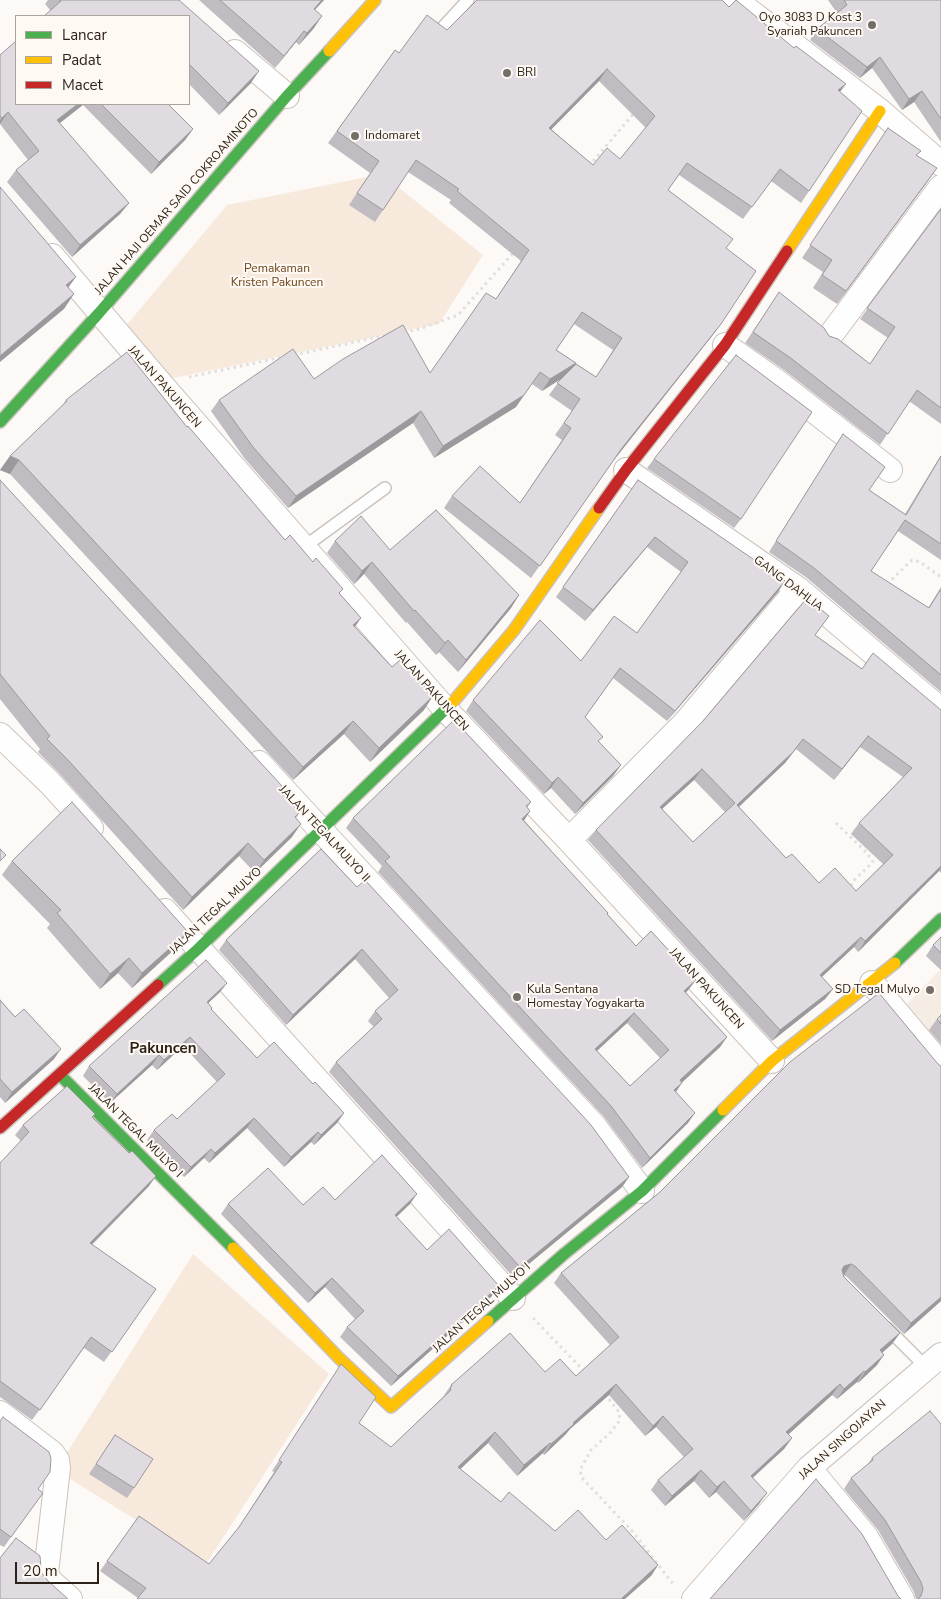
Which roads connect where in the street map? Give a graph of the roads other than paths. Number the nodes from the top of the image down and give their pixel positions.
1 (375, 0) edge
2 (468, 0) edge
3 (735, 0) edge
4 (444, 26) edge
5 (218, 37) edge
6 (287, 96) junction
7 (880, 110) junction
8 (941, 164) edge
9 (941, 187) edge
10 (41, 243) edge
11 (100, 313) junction
12 (830, 336) edge
13 (725, 345) junction
14 (2, 415) edge
15 (626, 470) junction
16 (890, 470) dead end
17 (385, 488) dead end
18 (304, 547) junction
19 (798, 588) junction
20 (446, 710) junction
21 (941, 710) edge
22 (0, 735) edge
23 (248, 751) edge
24 (321, 830) junction
25 (569, 840) junction
26 (108, 847) edge
27 (152, 898) edge
28 (941, 919) edge
29 (198, 948) junction
30 (872, 983) junction
31 (772, 1061) junction
32 (941, 1065) edge
33 (60, 1075) junction
34 (0, 1128) edge
35 (642, 1190) junction
36 (513, 1298) junction
37 (877, 1317) edge
38 (933, 1361) edge
39 (0, 1413) edge
40 (809, 1468) junction
41 (686, 1595) edge
42 (70, 1599) edge
43 (902, 1599) edge

1 - 6 street, JALAN HAJI OEMAR SAID COKROAMINOTO
2 - 4 lane
3 - 7 street
5 - 6 street
6 - 11 street, JALAN HAJI OEMAR SAID COKROAMINOTO
7 - 8 street
7 - 13 street, JALAN TEGAL MULYO
9 - 12 street
10 - 11 street, JALAN PAKUNCEN
11 - 14 street, JALAN HAJI OEMAR SAID COKROAMINOTO
11 - 18 street, JALAN PAKUNCEN
13 - 15 street, JALAN TEGAL MULYO
13 - 16 street
15 - 19 street, GANG DAHLIA
15 - 20 street, JALAN TEGAL MULYO
17 - 18 lane
18 - 20 street, JALAN PAKUNCEN
19 - 21 street, GANG DAHLIA
19 - 25 street
20 - 24 street, JALAN TEGAL MULYO
20 - 25 street, JALAN PAKUNCEN
22 - 26 street
23 - 24 street, JALAN TEGALMULYO II
24 - 29 street, JALAN TEGAL MULYO
24 - 35 street, JALAN TEGALMULYO II
25 - 31 street, JALAN PAKUNCEN
27 - 29 street
28 - 30 street, JALAN TEGAL MULYO I
29 - 33 street, JALAN TEGAL MULYO
29 - 36 street
30 - 31 street, JALAN TEGAL MULYO I
30 - 32 street
31 - 35 street, JALAN TEGAL MULYO I
33 - 34 street, JALAN TEGAL MULYO
33 - 36 street, JALAN TEGAL MULYO I
35 - 36 street, JALAN TEGAL MULYO I
37 - 38 lane
38 - 40 street, JALAN SINGOJAYAN
39 - 42 street
40 - 41 street, JALAN SINGOJAYAN
40 - 43 street

